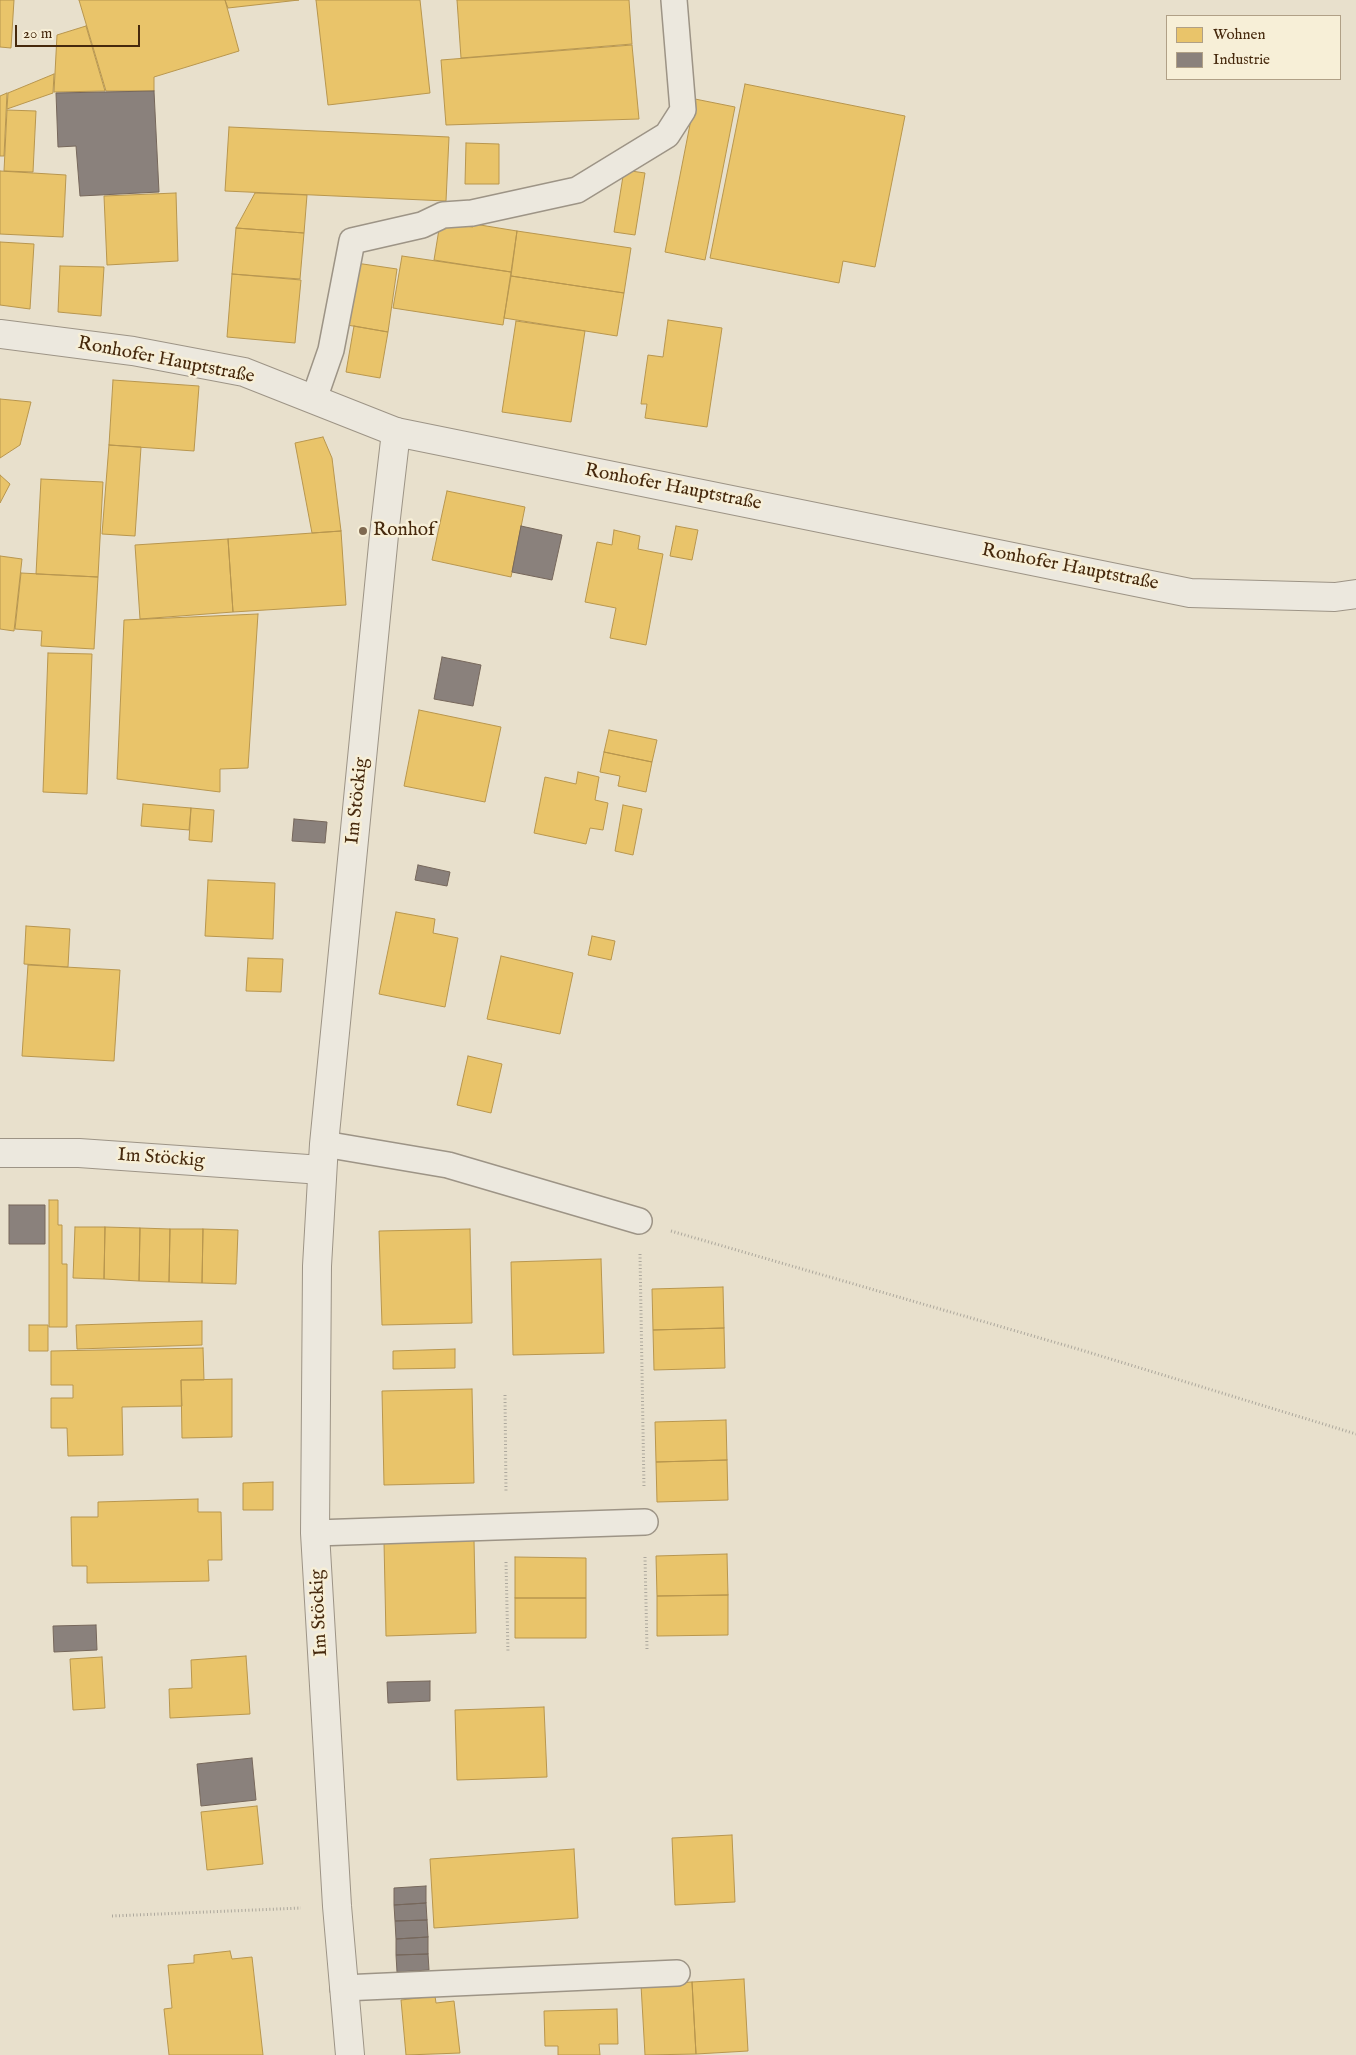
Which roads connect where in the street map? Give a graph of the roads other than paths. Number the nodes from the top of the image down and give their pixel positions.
1 (674, 0) edge
2 (0, 334) edge
3 (314, 400) junction
4 (396, 432) junction
5 (1356, 594) edge
6 (0, 1153) edge
7 (323, 1157) junction
8 (639, 1221) road end
9 (645, 1522) road end
10 (315, 1533) junction
11 (677, 1973) dead end
12 (343, 1988) junction
13 (350, 2055) edge

1 - 3 lane
2 - 3 street, Ronhofer Hauptstraße
3 - 4 street, Ronhofer Hauptstraße
4 - 5 street, Ronhofer Hauptstraße
4 - 7 street, Im Stöckig
6 - 7 street, Im Stöckig
7 - 8 lane
7 - 10 street, Im Stöckig
9 - 10 lane
10 - 12 street, Im Stöckig
11 - 12 lane
12 - 13 street, Im Stöckig

